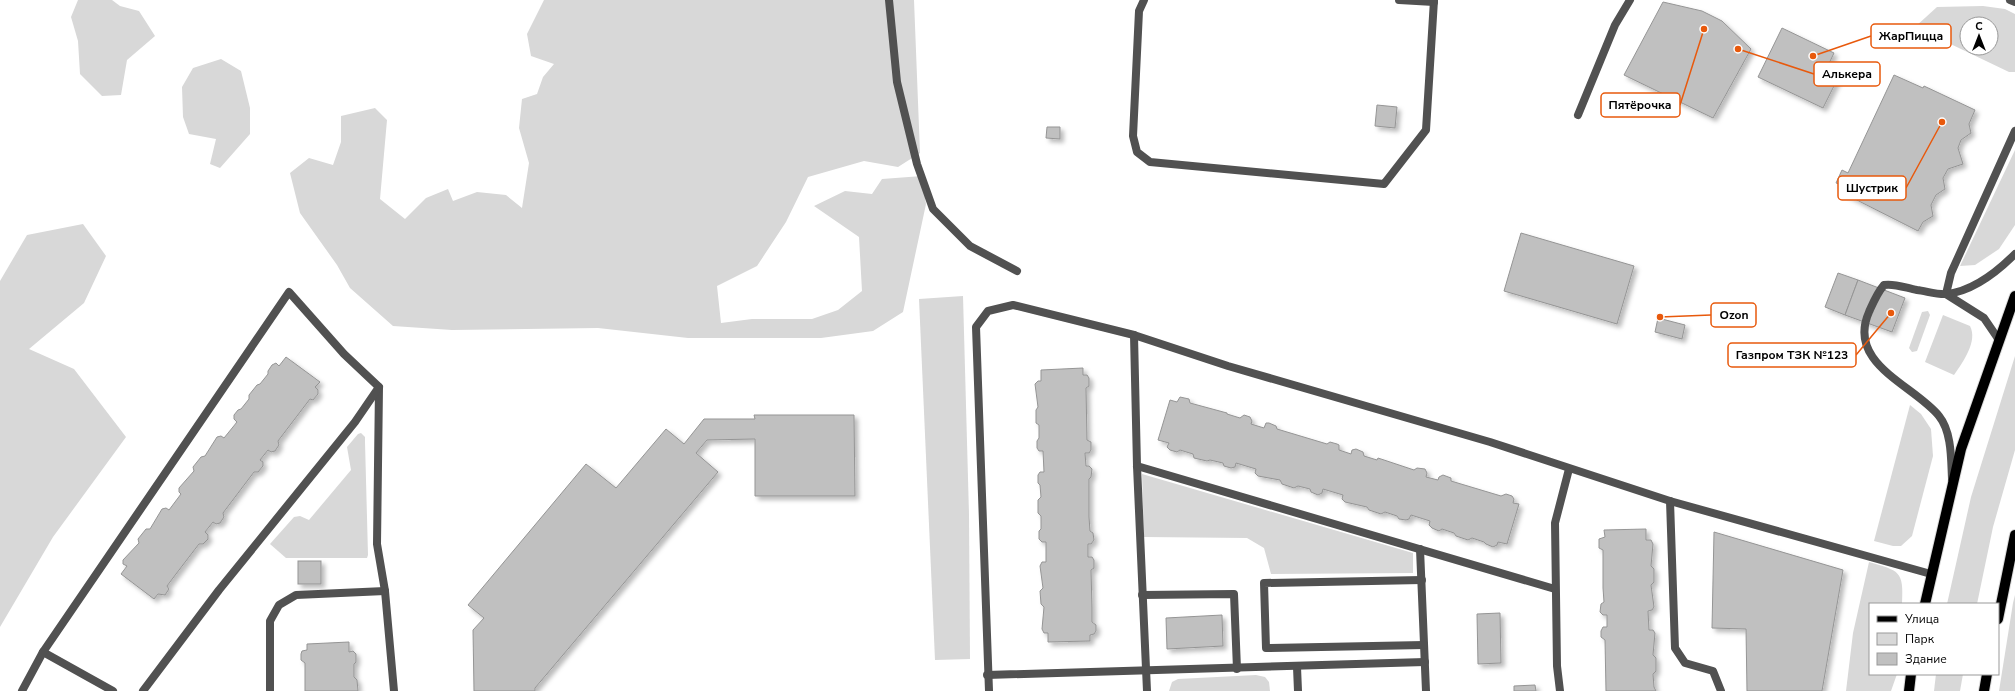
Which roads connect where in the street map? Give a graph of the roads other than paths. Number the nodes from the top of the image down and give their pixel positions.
1 (889, 0) edge
2 (1144, 0) edge
3 (1399, 0) edge
4 (1630, 0) edge
5 (2010, 0) edge
6 (1434, 1) edge
7 (2015, 2) edge
8 (1578, 115) dead end
9 (2015, 132) edge
10 (2015, 254) edge
11 (1018, 271) dead end
12 (1946, 294) junction
13 (2015, 296) edge
14 (1134, 335) junction
15 (1999, 340) junction
16 (379, 387) junction
17 (1137, 466) junction
18 (1569, 469) junction
19 (1952, 482) junction
20 (1670, 501) junction
21 (2014, 539) edge
22 (1420, 549) junction
23 (1931, 574) junction
24 (1422, 580) junction
25 (1555, 588) junction
26 (385, 591) junction
27 (1142, 595) junction
28 (1924, 603) edge
29 (1999, 614) edge
30 (1424, 645) junction
31 (43, 652) junction
32 (1425, 662) junction
33 (1297, 667) junction
34 (1237, 669) junction
35 (1146, 672) junction
36 (987, 675) junction
37 (1911, 675) edge
38 (1987, 675) edge
39 (22, 691) edge
40 (113, 691) edge
41 (143, 691) edge
42 (270, 691) edge
43 (394, 691) edge
44 (989, 691) edge
45 (1147, 691) edge
46 (1298, 691) edge
47 (1426, 691) edge
48 (1560, 691) edge
49 (1721, 691) edge
50 (1908, 691) edge
51 (1984, 691) edge

1 - 11 lane
2 - 6 lane
3 - 6 lane
4 - 8 lane
5 - 7 lane
9 - 12 lane
10 - 12 lane
12 - 15 lane
12 - 19 lane
13 - 15 main road
14 - 17 lane
14 - 18 lane
14 - 36 lane
15 - 19 main road
16 - 26 lane
16 - 31 lane
16 - 41 lane
17 - 22 lane
17 - 27 lane
18 - 20 lane
18 - 25 lane
19 - 23 main road
20 - 23 lane
20 - 49 lane
21 - 29 main road
22 - 24 lane
22 - 25 lane
23 - 28 main road
24 - 30 lane
24 - 30 lane
25 - 48 lane
26 - 42 lane
26 - 43 lane
27 - 34 lane
27 - 35 lane
30 - 32 lane
31 - 39 lane
31 - 40 lane
32 - 33 lane
32 - 47 lane
33 - 34 lane
33 - 46 lane
34 - 35 lane
35 - 36 lane
35 - 45 lane
36 - 44 lane
37 - 50 main road
38 - 51 main road

